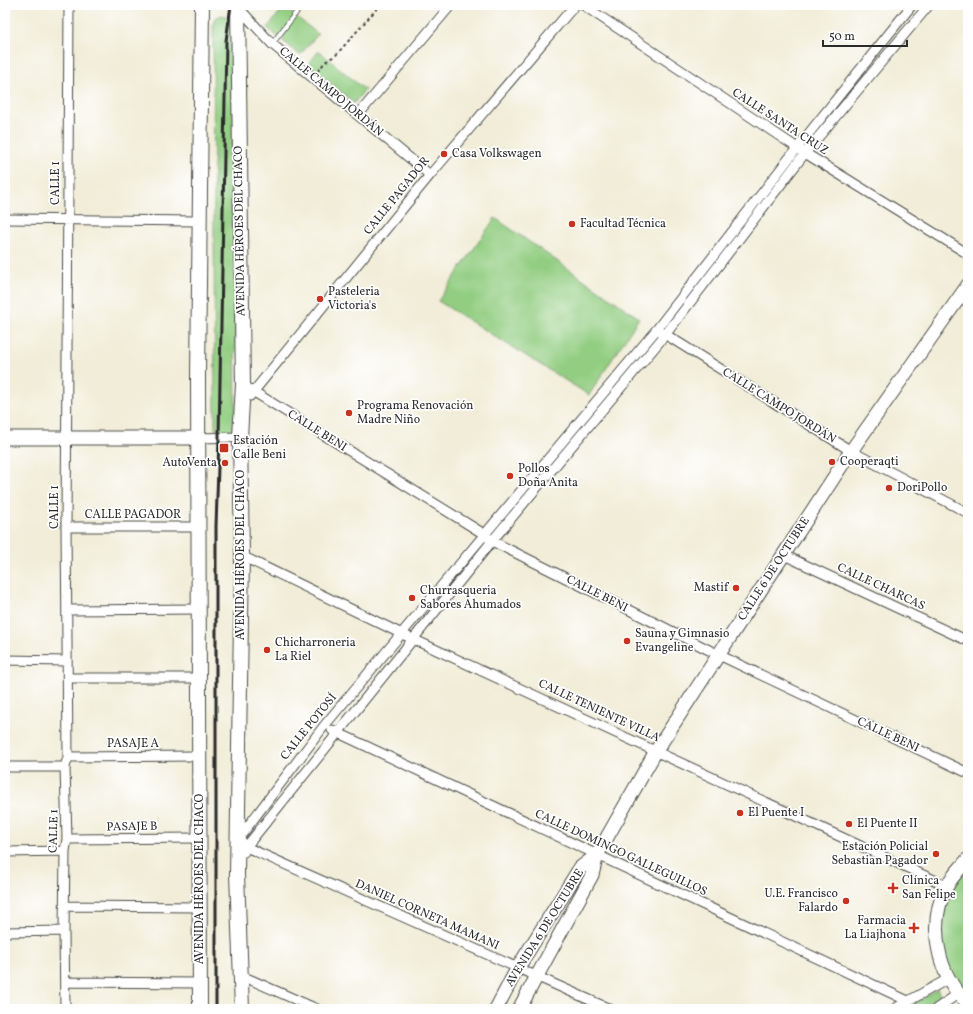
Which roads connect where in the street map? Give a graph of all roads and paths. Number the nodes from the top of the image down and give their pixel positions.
1 (69, 5) edge
2 (202, 5) edge
3 (237, 5) edge
4 (302, 5) edge
5 (380, 5) edge
6 (451, 5) edge
7 (575, 5) edge
8 (583, 5) edge
9 (912, 5) edge
10 (930, 5) edge
11 (272, 44) junction
12 (313, 78) junction
13 (358, 115) junction
14 (797, 148) junction
15 (805, 153) junction
16 (430, 175) junction
17 (5, 219) edge
18 (68, 219) junction
19 (200, 221) junction
20 (968, 254) edge
21 (968, 286) edge
22 (968, 295) edge
23 (968, 304) edge
24 (950, 310) junction
25 (661, 332) junction
26 (248, 388) junction
27 (240, 437) junction
28 (5, 438) edge
29 (67, 438) junction
30 (198, 438) junction
31 (851, 451) junction
32 (968, 512) edge
33 (66, 527) junction
34 (199, 527) junction
35 (484, 534) junction
36 (492, 541) junction
37 (784, 555) junction
38 (242, 556) junction
39 (200, 609) junction
40 (67, 610) junction
41 (402, 634) junction
42 (414, 639) junction
43 (968, 641) edge
44 (719, 655) junction
45 (5, 660) edge
46 (67, 661) junction
47 (68, 678) junction
48 (200, 678) junction
49 (324, 726) junction
50 (336, 732) junction
51 (656, 751) junction
52 (199, 756) junction
53 (68, 757) junction
54 (5, 767) edge
55 (65, 767) junction
56 (968, 773) edge
57 (198, 838) junction
58 (67, 840) junction
59 (242, 843) junction
60 (65, 851) junction
61 (5, 852) edge
62 (597, 855) junction
63 (968, 859) edge
64 (947, 886) junction
65 (65, 906) junction
66 (200, 908) junction
67 (5, 932) edge
68 (64, 932) junction
69 (517, 969) junction
70 (242, 976) junction
71 (536, 977) junction
72 (948, 979) junction
73 (65, 982) junction
74 (200, 983) junction
75 (963, 999) edge
76 (908, 1001) junction
77 (66, 1009) edge
78 (200, 1009) edge
79 (242, 1009) edge
80 (317, 1009) edge
81 (496, 1009) edge
82 (519, 1009) edge
83 (610, 1009) edge
84 (894, 1009) edge
85 (936, 1009) edge

1 - 18 street, CALLE 1
2 - 19 main road, AVENIDA HÉROES DEL CHACO
3 - 11 street, CALLE CAMPO JORDÁN
3 - 26 main road, AVENIDA HÉROES DEL CHACO
4 - 11 lane
5 - 12 path
6 - 13 street
7 - 16 street, CALLE PAGADOR
8 - 14 street, CALLE SANTA CRUZ
9 - 14 street
10 - 15 street
11 - 12 street, CALLE CAMPO JORDÁN
12 - 13 street, CALLE CAMPO JORDÁN
13 - 16 street, CALLE CAMPO JORDÁN
14 - 15 street, CALLE SANTA CRUZ
14 - 25 street
15 - 20 street, CALLE SANTA CRUZ
15 - 25 street
16 - 26 street, CALLE PAGADOR
17 - 18 street
18 - 19 street
18 - 29 street, CALLE 1
19 - 30 main road, AVENIDA HÉROES DEL CHACO
21 - 22 street
21 - 24 street, CALLE 6 DE OCTUBRE
23 - 24 street
24 - 31 street, CALLE 6 DE OCTUBRE
25 - 31 street, CALLE CAMPO JORDÁN
25 - 35 street, CALLE POTOSÍ
25 - 36 street
26 - 27 main road, AVENIDA HÉROES DEL CHACO
26 - 35 street, CALLE BENI
27 - 30 street
27 - 38 main road, AVENIDA HÉROES DEL CHACO
28 - 29 street
29 - 30 street
29 - 33 street, CALLE 1
30 - 34 main road, AVENIDA HÉROES DEL CHACO
31 - 32 street, CALLE CAMPO JORDÁN
31 - 37 street, CALLE 6 DE OCTUBRE
33 - 34 street, CALLE PAGADOR
33 - 40 street, CALLE 1
34 - 39 main road, AVENIDA HÉROES DEL CHACO
35 - 36 street, CALLE BENI
35 - 41 street, CALLE POTOSÍ
36 - 42 street
36 - 44 street, CALLE BENI
37 - 43 street, CALLE CHARCAS
37 - 44 street, CALLE 6 DE OCTUBRE
38 - 41 street, CALLE TENIENTE VILLA
38 - 59 main road, AVENIDA HÉROES DEL CHACO
39 - 40 street
39 - 48 main road, AVENIDA HÉROES DEL CHACO
40 - 46 street, CALLE 1
41 - 42 street, CALLE TENIENTE VILLA
41 - 49 street, CALLE POTOSÍ
42 - 50 street
42 - 51 street, CALLE TENIENTE VILLA
44 - 51 street, CALLE 6 DE OCTUBRE
44 - 56 street, CALLE BENI
45 - 46 street
46 - 47 street, CALLE 1
47 - 48 street
47 - 53 street, CALLE 1
48 - 52 main road, AVENIDA HÉROES DEL CHACO
49 - 50 street, CALLE DOMINGO GALLEGUILLOS
49 - 59 street, CALLE POTOSÍ
50 - 59 street
50 - 62 street, CALLE DOMINGO GALLEGUILLOS
51 - 62 street, CALLE 6 DE OCTUBRE
51 - 64 street, CALLE TENIENTE VILLA
52 - 53 street, PASAJE A
52 - 57 main road, AVENIDA HÉROES DEL CHACO
53 - 55 street, CALLE 1
54 - 55 street
55 - 58 street, CALLE 1
57 - 58 street, PASAJE B
57 - 66 main road, AVENIDA HÉROES DEL CHACO
58 - 60 street, CALLE 1
59 - 69 street, DANIEL CORNETA MAMANI
59 - 70 main road, AVENIDA HÉROES DEL CHACO
60 - 61 street
60 - 65 street, CALLE 1
62 - 69 street, AVENIDA 6 DE OCTUBRE
62 - 71 street, AVENIDA 6 DE OCTUBRE
62 - 76 street, CALLE DOMINGO GALLEGUILLOS
63 - 64 street
64 - 72 street
65 - 66 street
65 - 68 street, CALLE 1
66 - 74 main road, AVENIDA HÉROES DEL CHACO
67 - 68 street
68 - 73 street, CALLE 1
69 - 71 street, DANIEL CORNETA MAMANI
69 - 81 street, AVENIDA 6 DE OCTUBRE
70 - 79 main road, AVENIDA HÉROES DEL CHACO
70 - 80 street
71 - 82 street, AVENIDA 6 DE OCTUBRE
71 - 83 street, DANIEL CORNETA MAMANI
72 - 75 street
72 - 76 street
73 - 74 street
73 - 77 street, CALLE 1
74 - 78 main road, AVENIDA HÉROES DEL CHACO
75 - 85 street
76 - 84 street

